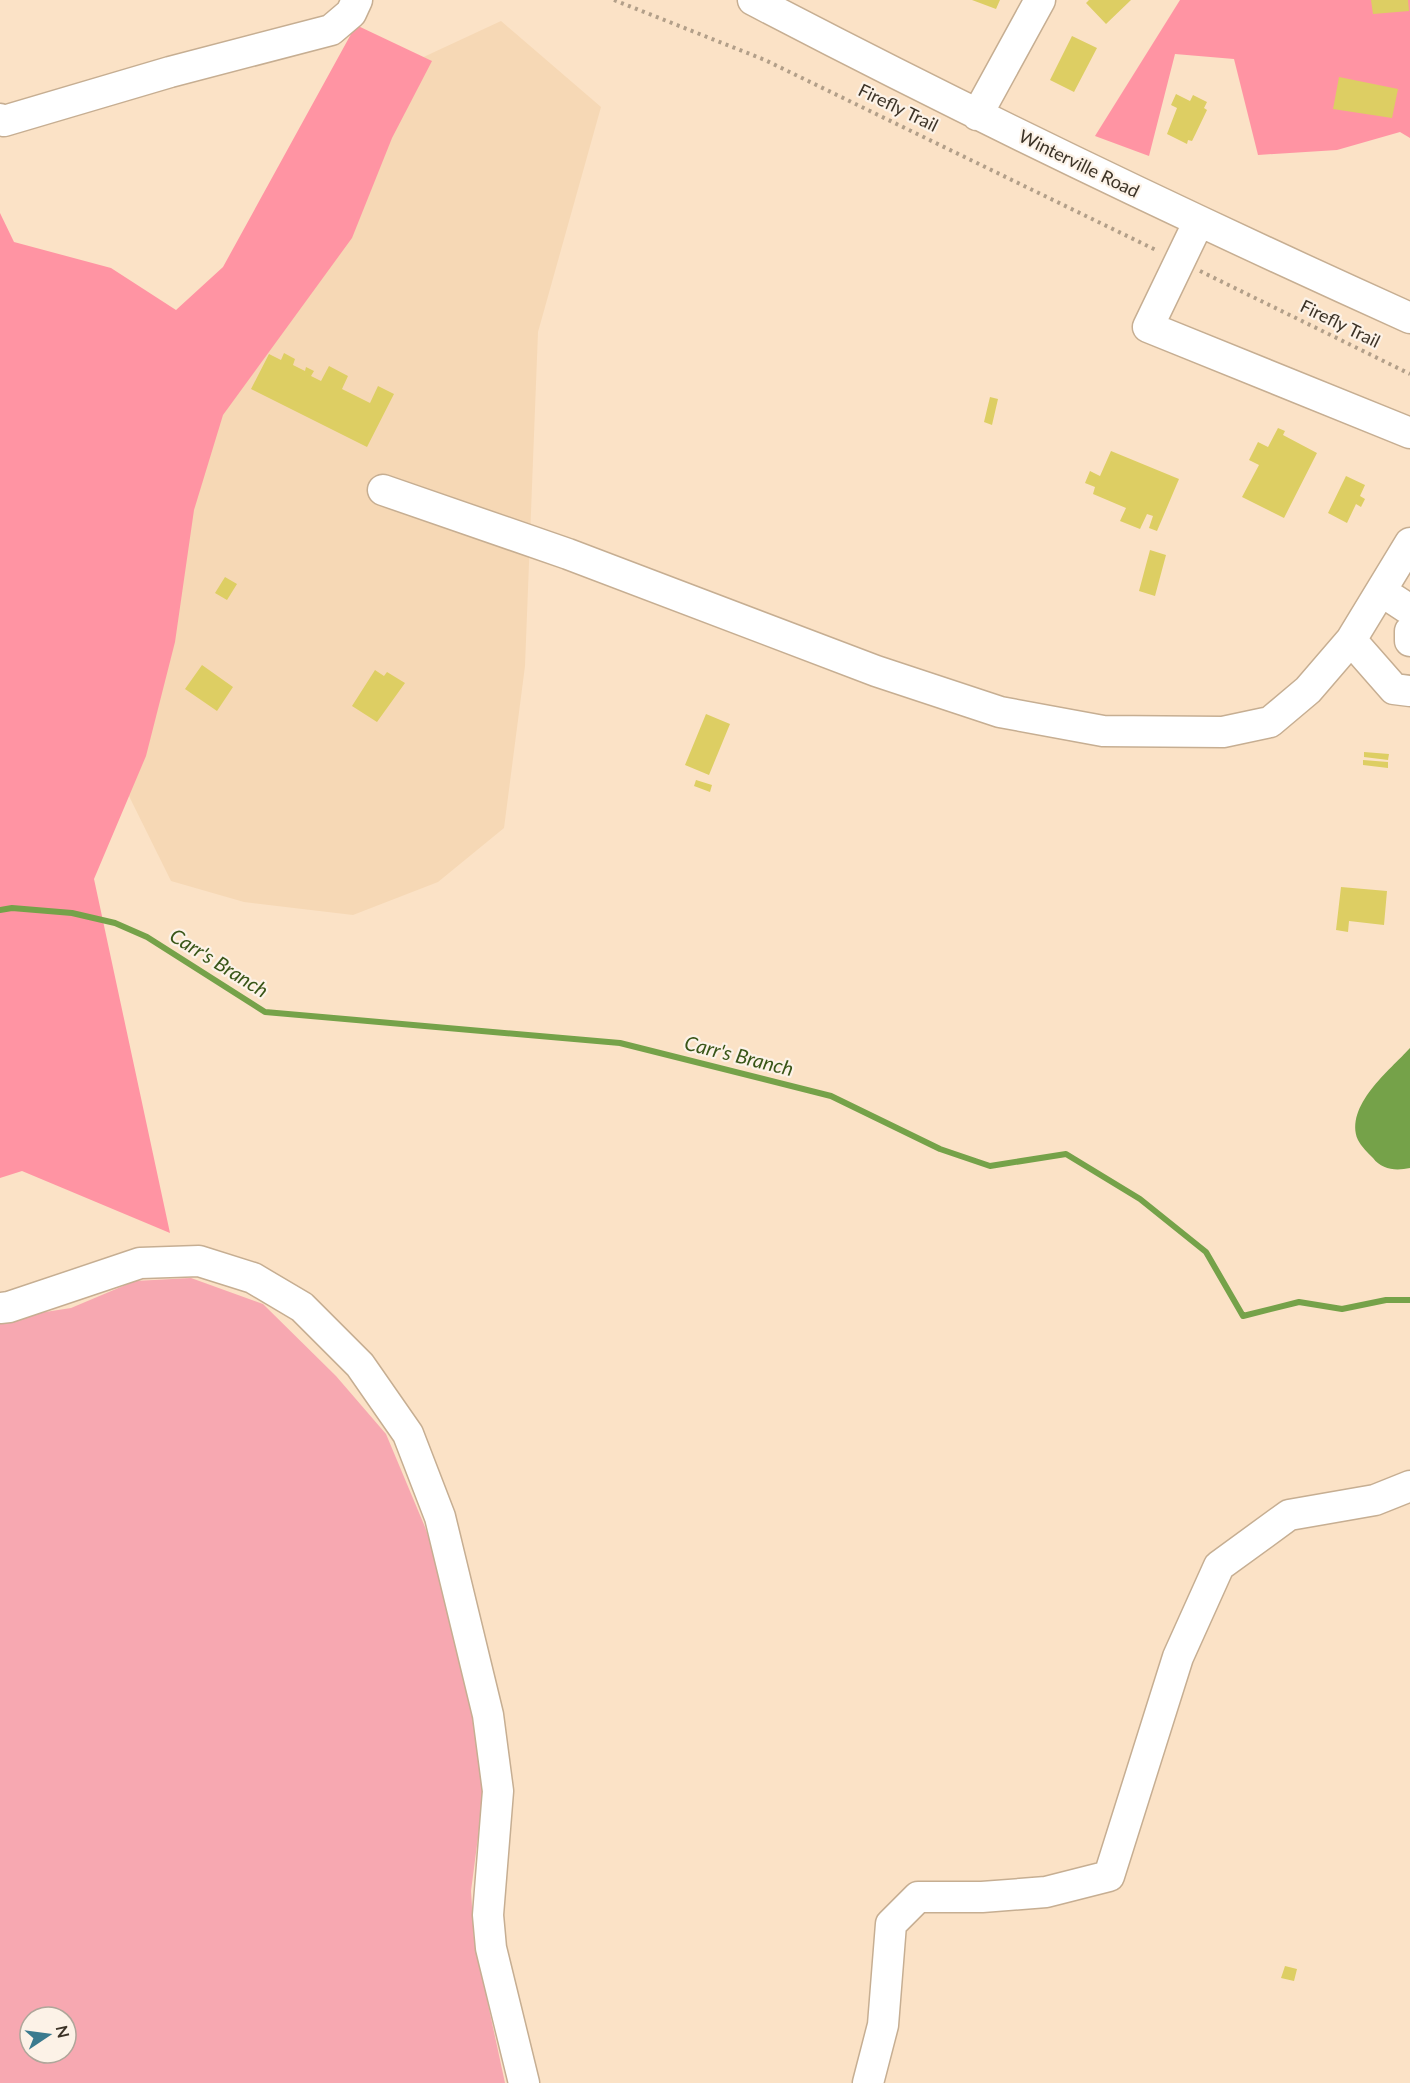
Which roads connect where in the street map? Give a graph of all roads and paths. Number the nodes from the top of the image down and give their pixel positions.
1 (357, 0) edge
2 (614, 0) edge
3 (753, 0) edge
4 (1040, 0) edge
5 (803, 12) edge
6 (977, 115) junction
7 (0, 119) edge
8 (1198, 221) junction
9 (1164, 253) dead end
10 (1193, 268) dead end
11 (1410, 318) edge
12 (1410, 374) edge
13 (1410, 433) edge
14 (383, 490) dead end
15 (1410, 543) edge
16 (1381, 591) junction
17 (1410, 610) edge
18 (1410, 631) edge
19 (1351, 640) junction
20 (1410, 641) edge
21 (1410, 691) edge
22 (0, 1308) edge
23 (1410, 1486) edge
24 (524, 2083) edge
25 (868, 2083) edge

1 - 7 street
2 - 9 path, Firefly Trail
3 - 5 street, Winterville Road
4 - 6 street
5 - 6 street, Winterville Road
6 - 8 street, Winterville Road
8 - 11 street, Winterville Road
8 - 13 street
10 - 12 path, Firefly Trail
14 - 19 street
15 - 16 street
16 - 17 street
16 - 19 street
18 - 20 street
19 - 21 street
22 - 24 street
23 - 25 street

